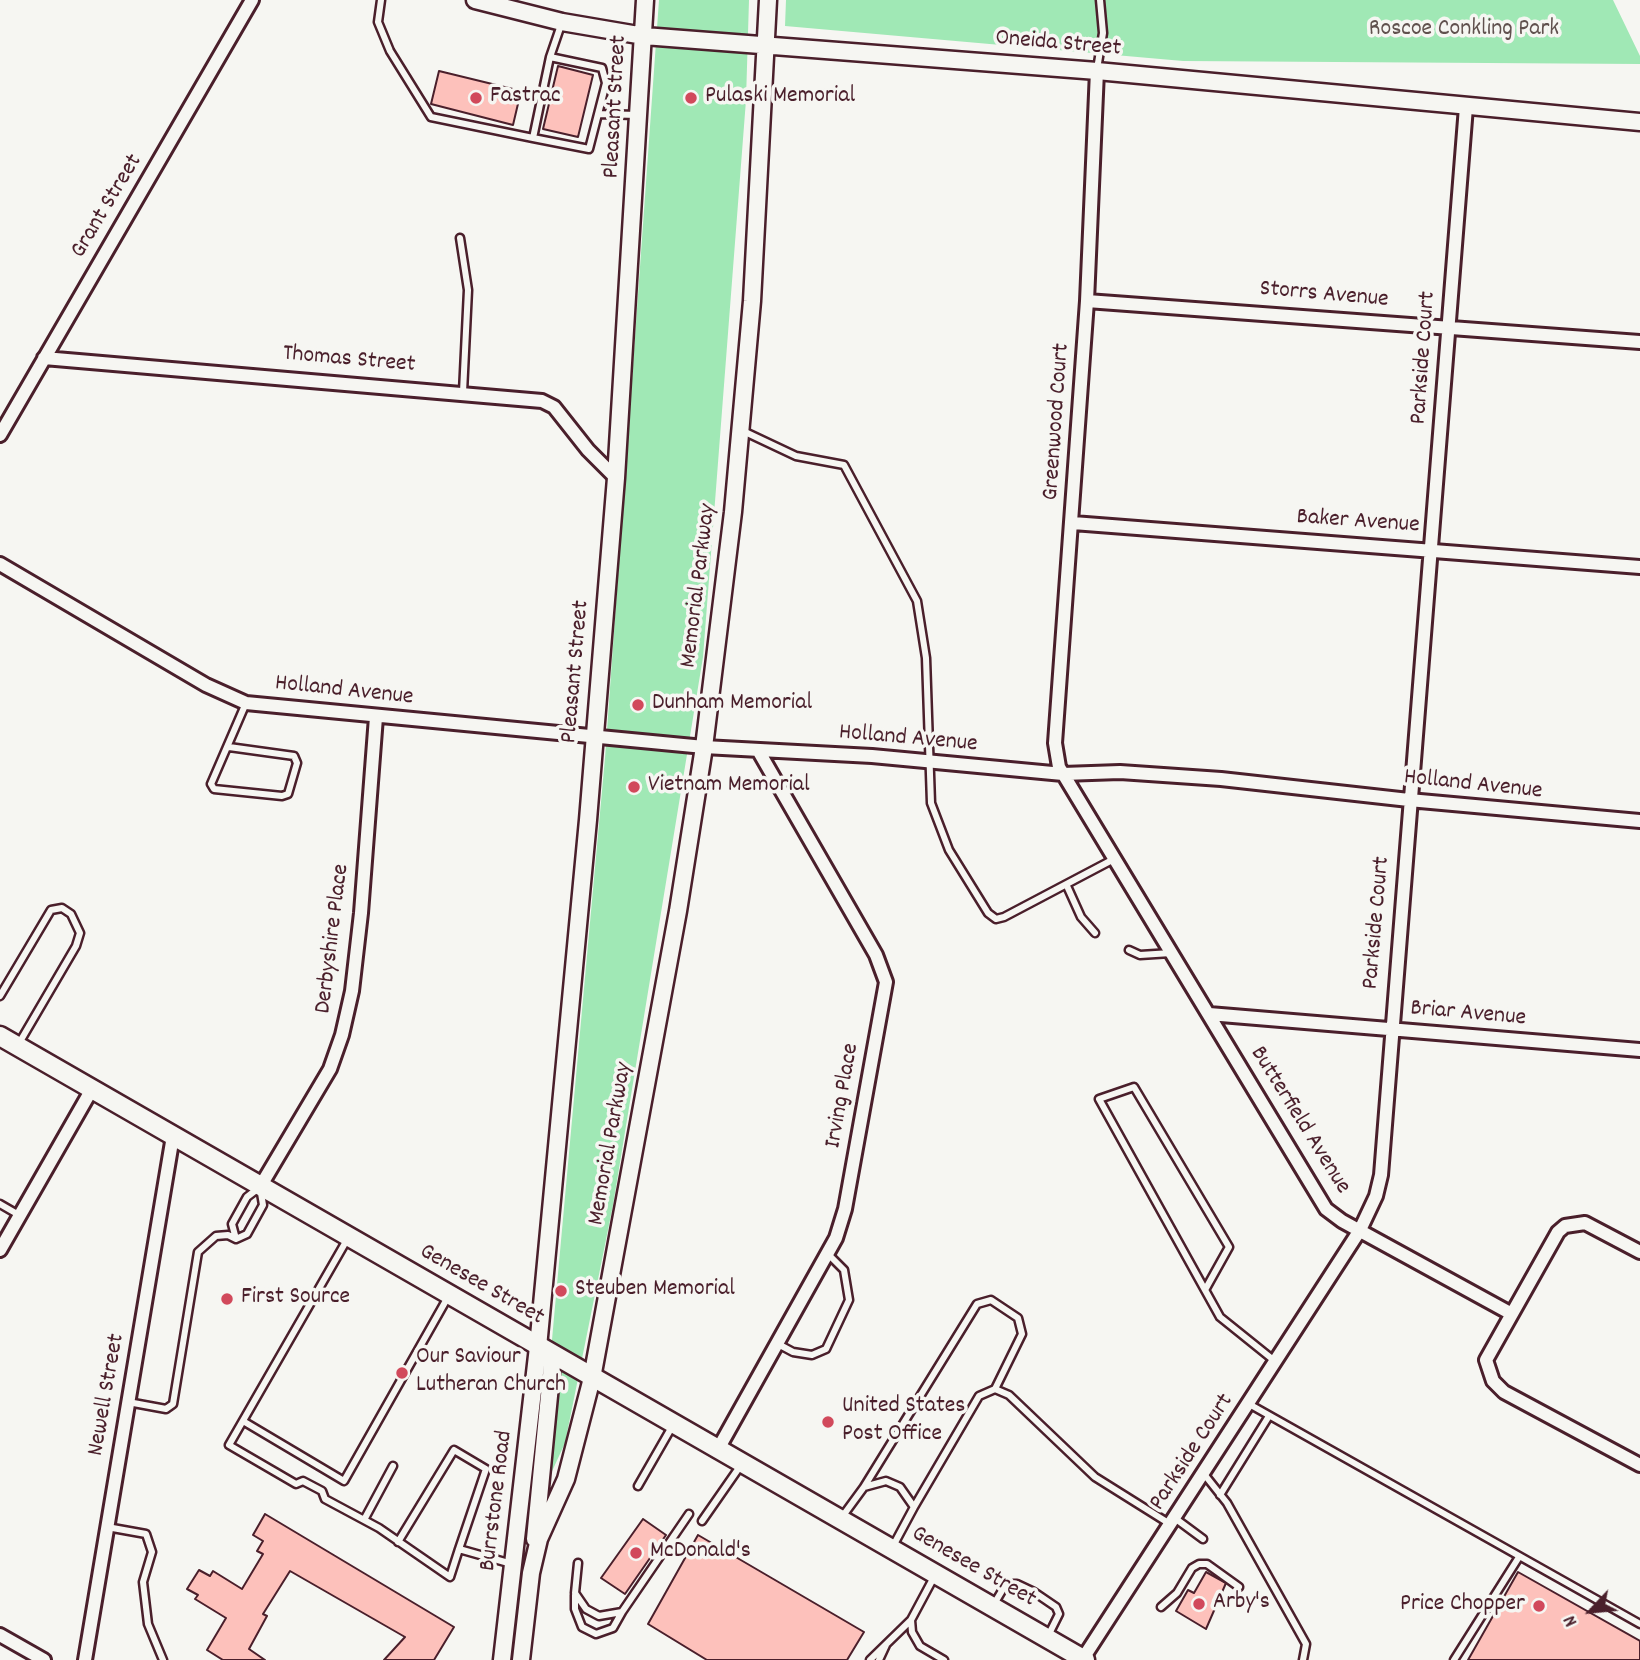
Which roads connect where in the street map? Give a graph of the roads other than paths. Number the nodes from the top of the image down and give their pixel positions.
1 (252, 0) edge
2 (381, 0) edge
3 (475, 0) edge
4 (645, 0) edge
5 (768, 0) edge
6 (1100, 0) edge
7 (562, 22) junction
8 (645, 36) junction
9 (766, 43) junction
10 (551, 57) junction
11 (1097, 71) junction
12 (1466, 107) junction
13 (598, 114) junction
14 (640, 115) junction
15 (1640, 122) edge
16 (533, 138) junction
17 (460, 238) dead end
18 (1087, 301) junction
19 (1448, 328) junction
20 (1640, 342) edge
21 (44, 358) junction
22 (463, 392) junction
23 (740, 430) junction
24 (0, 435) edge
25 (616, 478) junction
26 (1073, 523) junction
27 (1432, 550) junction
28 (0, 564) edge
29 (1640, 567) edge
30 (246, 703) junction
31 (376, 717) junction
32 (594, 737) junction
33 (229, 747) junction
34 (704, 747) junction
35 (758, 750) junction
36 (931, 762) junction
37 (1063, 774) junction
38 (1409, 800) junction
39 (1640, 821) edge
40 (1114, 859) junction
41 (1067, 886) junction
42 (1095, 933) dead end
43 (1129, 950) dead end
44 (1171, 953) junction
45 (0, 996) edge
46 (1209, 1014) junction
47 (1391, 1029) junction
48 (0, 1036) edge
49 (18, 1046) junction
50 (1640, 1050) edge
51 (92, 1089) junction
52 (173, 1136) junction
53 (260, 1187) junction
54 (0, 1204) edge
55 (19, 1215) junction
56 (1360, 1230) junction
57 (348, 1237) junction
58 (236, 1239) junction
59 (0, 1250) edge
60 (1640, 1252) edge
61 (828, 1254) junction
62 (1205, 1290) junction
63 (449, 1296) junction
64 (1510, 1313) junction
65 (778, 1344) junction
66 (546, 1351) junction
67 (1276, 1362) junction
68 (592, 1378) junction
69 (995, 1389) junction
70 (128, 1402) junction
71 (1249, 1404) junction
72 (1269, 1416) junction
73 (243, 1421) junction
74 (673, 1425) junction
75 (717, 1451) junction
76 (741, 1464) junction
77 (1640, 1465) edge
78 (393, 1466) dead end
79 (1204, 1474) junction
80 (638, 1486) dead end
81 (864, 1487) junction
82 (1220, 1495) junction
83 (914, 1507) junction
84 (689, 1514) dead end
85 (364, 1520) junction
86 (702, 1521) dead end
87 (840, 1521) junction
88 (1174, 1522) junction
89 (107, 1527) junction
90 (1203, 1539) dead end
91 (398, 1542) junction
92 (459, 1549) junction
93 (891, 1549) junction
94 (1519, 1557) junction
95 (578, 1563) dead end
96 (513, 1565) junction
97 (531, 1573) junction
98 (935, 1575) junction
99 (1239, 1587) dead end
100 (575, 1593) junction
101 (1161, 1607) dead end
102 (993, 1608) junction
103 (622, 1612) junction
104 (911, 1620) junction
105 (1640, 1625) edge
106 (0, 1635) edge
107 (1047, 1638) junction
108 (888, 1640) junction
109 (44, 1660) edge
110 (85, 1660) edge
111 (163, 1660) edge
112 (502, 1660) edge
113 (521, 1660) edge
114 (870, 1660) edge
115 (879, 1660) edge
116 (944, 1660) edge
117 (1083, 1660) edge
118 (1303, 1660) edge
119 (1454, 1660) edge

1 - 21 street, Grant Street
2 - 16 lane
3 - 7 street, Oneida Street
4 - 8 street, Pleasant Street
5 - 9 street, Memorial Parkway
6 - 11 lane
7 - 8 street, Oneida Street
7 - 10 lane
8 - 9 street, Oneida Street
8 - 14 street, Pleasant Street
9 - 11 street, Oneida Street
9 - 23 street, Memorial Parkway
10 - 13 lane
10 - 16 lane
11 - 12 street, Oneida Street
11 - 18 street, Greenwood Court
12 - 15 street, Oneida Street
12 - 19 street, Parkside Court
13 - 14 lane
13 - 16 lane
14 - 25 street, Pleasant Street
17 - 22 lane
18 - 19 street, Storrs Avenue
18 - 26 street, Greenwood Court
19 - 20 street, Storrs Avenue
19 - 27 street, Parkside Court
21 - 22 street, Thomas Street
21 - 24 street, Grant Street
22 - 25 street, Thomas Street
23 - 34 street, Memorial Parkway
23 - 36 lane
25 - 32 street, Pleasant Street
26 - 27 street, Baker Avenue
26 - 37 street, Greenwood Court
27 - 29 street, Baker Avenue
27 - 38 street, Parkside Court
28 - 30 street, Holland Avenue
30 - 31 street, Holland Avenue
30 - 33 lane
31 - 32 street, Holland Avenue
31 - 53 street, Derbyshire Place
32 - 34 street, Holland Avenue
32 - 66 street, Pleasant Street
33 - 33 lane
34 - 35 street, Holland Avenue
34 - 68 street, Memorial Parkway
35 - 36 street, Holland Avenue
35 - 61 street, Irving Place
36 - 37 street, Holland Avenue
36 - 41 lane
37 - 38 street, Holland Avenue
37 - 40 street, Butterfield Avenue
38 - 39 street, Holland Avenue
38 - 47 street, Parkside Court
40 - 41 lane
40 - 44 street, Butterfield Avenue
41 - 42 lane
43 - 44 lane
44 - 46 street, Butterfield Avenue
45 - 49 lane
46 - 47 street, Briar Avenue
46 - 56 street, Butterfield Avenue
47 - 50 street, Briar Avenue
47 - 56 street, Parkside Court
48 - 49 main road, Genesee Street
49 - 51 main road, Genesee Street
51 - 52 main road, Genesee Street
51 - 55 street
52 - 53 main road, Genesee Street
52 - 70 street, Newell Street
53 - 57 main road, Genesee Street
53 - 58 lane
53 - 58 lane
54 - 55 lane
55 - 59 street
56 - 64 street, Butterfield Avenue
56 - 67 street, Parkside Court
57 - 63 main road, Genesee Street
57 - 73 lane
58 - 70 lane
60 - 64 street
61 - 65 street, Irving Place
61 - 65 lane
62 - 62 lane
62 - 67 lane
63 - 66 main road, Genesee Street
63 - 73 lane
64 - 77 street
65 - 75 street, Irving Place
66 - 68 main road, Genesee Street
66 - 96 street, Burrstone Road
66 - 97 street
67 - 71 street, Parkside Court
68 - 74 main road, Genesee Street
68 - 97 street, Burrstone Road
69 - 81 lane
69 - 83 lane
69 - 88 lane
70 - 89 street, Newell Street
71 - 72 lane
71 - 79 street, Parkside Court
72 - 82 lane
72 - 94 lane
73 - 85 lane
74 - 75 main road, Genesee Street
74 - 80 lane
75 - 76 main road, Genesee Street
76 - 86 lane
76 - 87 main road, Genesee Street
78 - 85 lane
79 - 82 lane
79 - 88 street, Parkside Court
81 - 83 lane
81 - 87 lane
82 - 118 lane
83 - 93 lane
84 - 103 lane
85 - 91 lane
87 - 93 main road, Genesee Street
88 - 90 lane
88 - 117 street, Parkside Court
89 - 110 street, Newell Street
89 - 111 lane
91 - 92 lane
91 - 92 lane
92 - 96 lane
93 - 98 main road, Genesee Street
94 - 105 lane
94 - 119 lane
95 - 100 lane
96 - 112 street, Burrstone Road
97 - 113 street, Burrstone Road
98 - 102 main road, Genesee Street
98 - 104 lane
99 - 101 lane
100 - 103 lane
100 - 103 lane
102 - 107 main road, Genesee Street
102 - 107 lane
104 - 108 lane
104 - 116 lane
106 - 109 street
107 - 117 main road, Genesee Street
108 - 114 lane
108 - 115 lane

